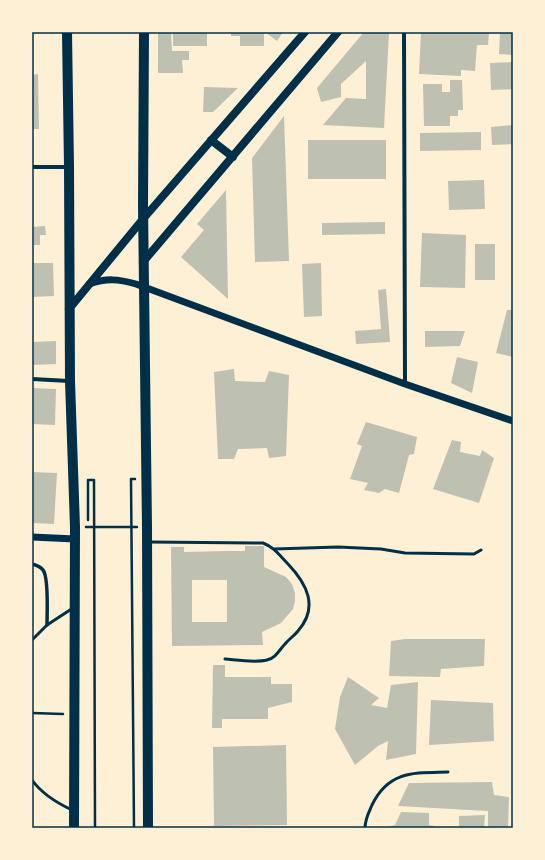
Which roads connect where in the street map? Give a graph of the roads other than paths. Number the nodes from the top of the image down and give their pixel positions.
1 (67, 32) edge
2 (144, 32) edge
3 (305, 32) edge
4 (338, 32) edge
5 (404, 32) edge
6 (211, 140) junction
7 (233, 157) junction
8 (69, 166) junction
9 (32, 167) edge
10 (143, 218) junction
11 (143, 262) junction
12 (89, 284) junction
13 (140, 285) junction
14 (69, 309) junction
15 (32, 378) edge
16 (70, 381) junction
17 (405, 384) junction
18 (513, 421) edge
19 (32, 537) edge
20 (75, 539) junction
21 (147, 542) junction
22 (274, 548) junction
23 (481, 550) dead end
24 (32, 564) edge
25 (74, 608) junction
26 (47, 625) junction
27 (32, 640) edge
28 (225, 660) dead end
29 (448, 772) dead end
30 (32, 780) edge
31 (74, 810) junction
32 (74, 828) edge
33 (148, 828) edge
34 (365, 828) edge

1 - 8 main road
2 - 10 main road
3 - 6 main road
4 - 7 main road
5 - 17 street
6 - 7 main road
6 - 10 main road
7 - 11 main road
8 - 9 street
8 - 14 main road
10 - 11 main road
10 - 12 main road
11 - 13 main road
12 - 13 street
12 - 14 main road
13 - 17 street
13 - 21 main road
14 - 16 main road
15 - 16 street
16 - 20 main road
17 - 18 street
19 - 20 street
20 - 25 main road
21 - 22 lane
21 - 33 main road
22 - 23 lane
22 - 28 lane
24 - 26 street
25 - 26 lane
25 - 31 main road
26 - 27 lane
29 - 34 lane
30 - 31 lane
31 - 32 main road

